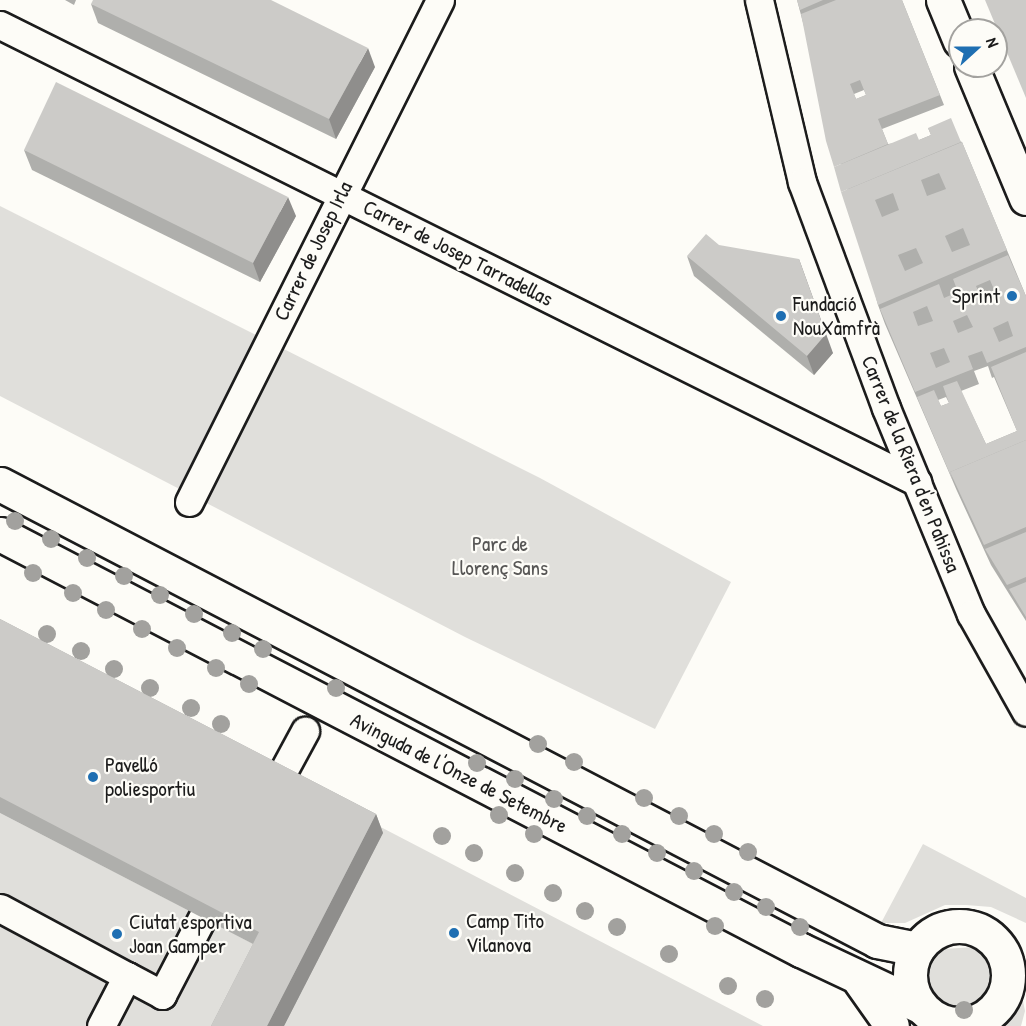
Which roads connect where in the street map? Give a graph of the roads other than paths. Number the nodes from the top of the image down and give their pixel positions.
1 (440, 0) edge
2 (759, 0) edge
3 (943, 0) edge
4 (950, 18) edge
5 (0, 25) edge
6 (975, 78) edge
7 (342, 193) junction
8 (1026, 198) edge
9 (916, 482) junction
10 (0, 484) edge
11 (189, 502) dead end
12 (0, 534) edge
13 (1026, 712) edge
14 (305, 731) dead end
15 (279, 779) edge
16 (0, 908) edge
17 (202, 918) edge
18 (916, 949) junction
19 (127, 976) junction
20 (857, 977) junction
21 (934, 1018) edge
22 (101, 1026) edge
23 (892, 1026) edge

1 - 7 street, Carrer de Josep Irla
2 - 9 street, Carrer de la Riera d'en Pahissa
3 - 4 main road
5 - 7 street, Carrer de Josep Tarradellas
6 - 8 main road
7 - 9 street, Carrer de Josep Tarradellas
7 - 11 street, Carrer de Josep Irla
9 - 13 street, Carrer de la Riera d'en Pahissa
10 - 18 main road, Avinguda de l'Onze de Setembre
12 - 20 main road, Avinguda de l'Onze de Setembre
14 - 15 street
16 - 19 street
17 - 19 street
18 - 21 main road
18 - 21 main road
19 - 22 street
20 - 21 main road, Avinguda de l'Onze de Setembre
20 - 23 main road

